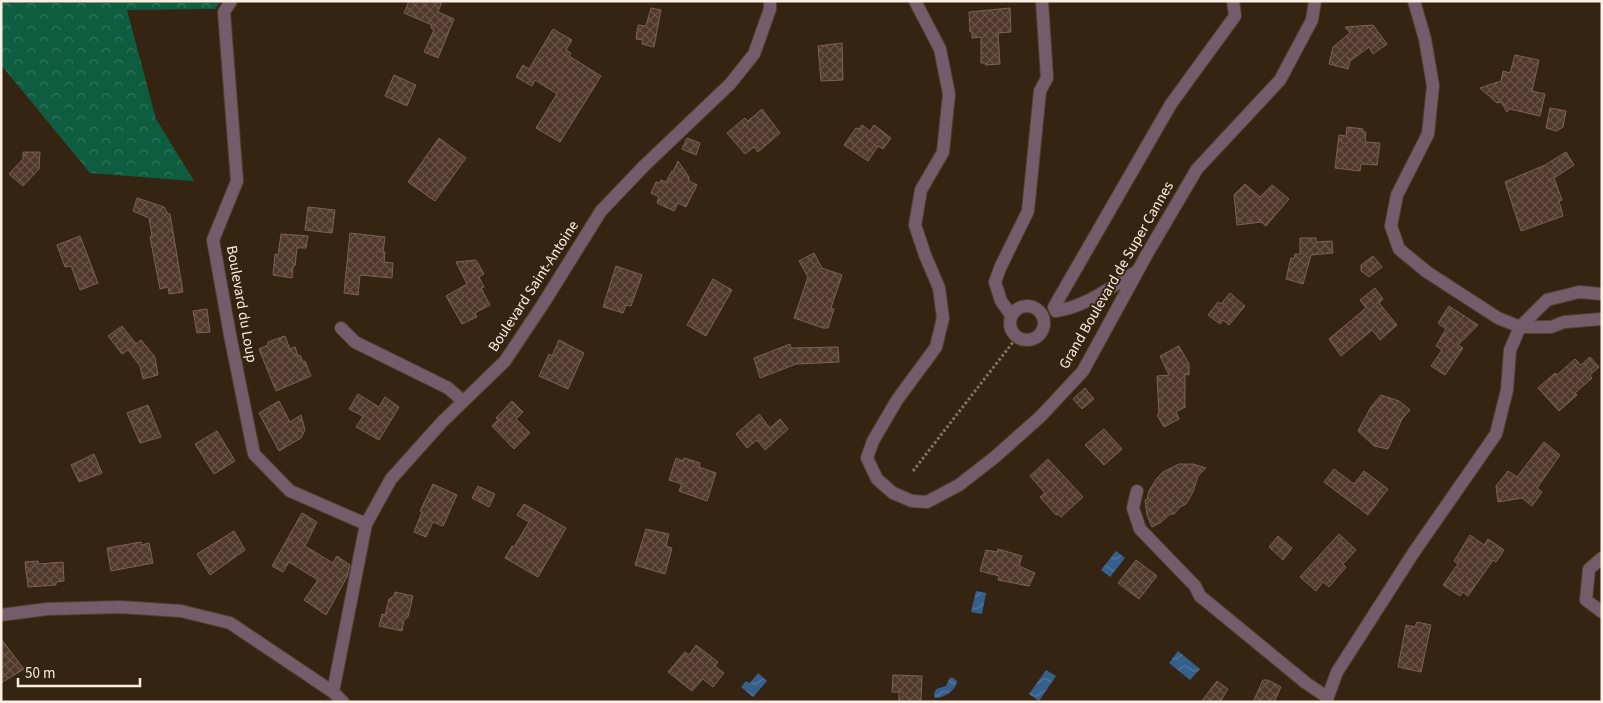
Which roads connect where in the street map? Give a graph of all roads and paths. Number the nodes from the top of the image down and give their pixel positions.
1 (231, 1) edge
2 (770, 1) edge
3 (915, 1) edge
4 (1042, 1) edge
5 (1233, 1) edge
6 (1315, 1) edge
7 (1414, 1) edge
8 (1138, 271) junction
9 (1602, 294) edge
10 (1056, 311) junction
11 (1011, 315) junction
12 (1043, 319) junction
13 (1602, 319) edge
14 (1520, 327) junction
15 (341, 328) dead end
16 (1017, 338) junction
17 (463, 401) junction
18 (913, 471) dead end
19 (1137, 491) dead end
20 (366, 524) junction
21 (1602, 558) edge
22 (1602, 612) edge
23 (1, 615) edge
24 (332, 692) junction
25 (1326, 700) edge
26 (343, 702) edge

1 - 20 street, Boulevard du Loup
2 - 17 street, Boulevard Saint-Antoine
3 - 8 street, Grand Boulevard de Super Cannes
4 - 11 street
5 - 10 street
6 - 8 street, Grand Boulevard de Super Cannes
7 - 14 street
8 - 10 street
9 - 14 street
10 - 12 street
11 - 12 street
11 - 16 street
12 - 16 street
13 - 14 street
14 - 25 street
15 - 17 street
16 - 18 path
17 - 20 street, Boulevard Saint-Antoine
19 - 25 street
20 - 24 street, Boulevard Saint-Antoine
21 - 22 street
23 - 24 street
24 - 26 street

